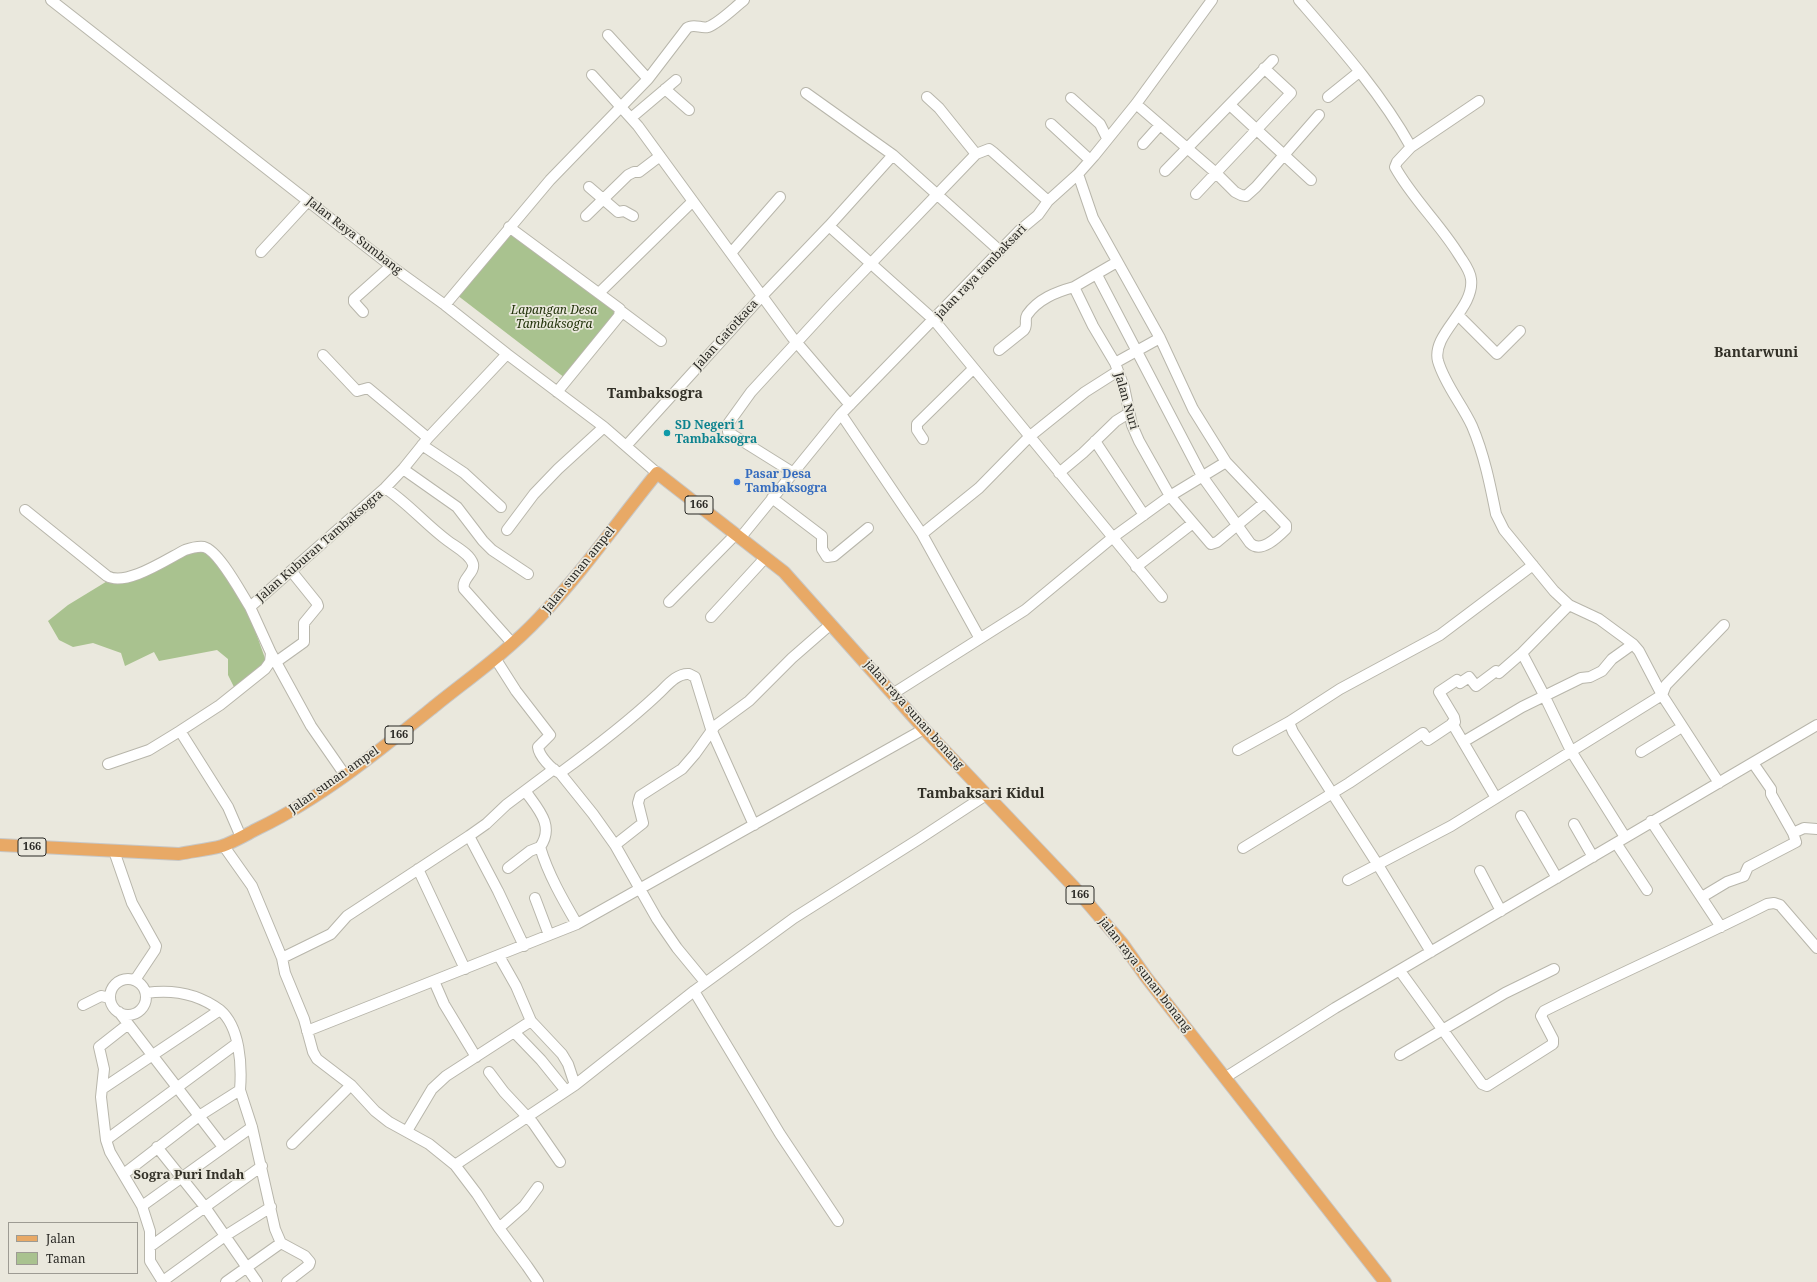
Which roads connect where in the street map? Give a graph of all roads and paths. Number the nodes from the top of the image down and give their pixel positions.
1 (51, 0) edge
2 (744, 0) edge
3 (1212, 0) edge
4 (1299, 0) edge
5 (608, 35) dead end
6 (1273, 60) dead end
7 (1264, 68) junction
8 (1359, 72) junction
9 (592, 75) dead end
10 (648, 79) junction
11 (676, 80) dead end
12 (665, 89) junction
13 (806, 93) dead end
14 (1328, 96) dead end
15 (927, 97) dead end
16 (1071, 98) dead end
17 (1478, 101) dead end
18 (1136, 104) junction
19 (1230, 105) junction
20 (620, 108) junction
21 (689, 110) dead end
22 (1319, 115) dead end
23 (631, 118) junction
24 (1051, 124) dead end
25 (1160, 125) junction
26 (1256, 130) junction
27 (1107, 138) junction
28 (1143, 144) dead end
29 (1411, 147) junction
30 (1187, 148) junction
31 (976, 154) junction
32 (1284, 154) junction
33 (893, 155) junction
34 (660, 156) junction
35 (1090, 160) junction
36 (1165, 171) dead end
37 (1216, 173) junction
38 (1078, 174) junction
39 (1311, 180) dead end
40 (589, 188) dead end
41 (937, 194) junction
42 (1196, 194) dead end
43 (780, 197) dead end
44 (603, 199) junction
45 (308, 201) junction
46 (1048, 201) junction
47 (692, 202) junction
48 (586, 216) dead end
49 (633, 216) dead end
50 (829, 226) junction
51 (509, 227) junction
52 (1000, 251) junction
53 (261, 252) dead end
54 (731, 253) junction
55 (871, 262) junction
56 (1117, 262) junction
57 (391, 266) junction
58 (1097, 275) junction
59 (1074, 287) junction
60 (600, 293) junction
61 (762, 296) junction
62 (445, 305) junction
63 (621, 311) junction
64 (363, 312) dead end
65 (1458, 315) junction
66 (934, 320) junction
67 (1520, 331) dead end
68 (1160, 338) junction
69 (661, 341) dead end
70 (796, 342) junction
71 (1000, 350) dead end
72 (1136, 351) junction
73 (507, 354) junction
74 (323, 355) dead end
75 (1117, 367) junction
76 (973, 368) junction
77 (557, 392) junction
78 (850, 405) junction
79 (1129, 413) junction
80 (842, 414) junction
81 (604, 427) junction
82 (1028, 437) junction
83 (923, 439) dead end
84 (1095, 441) junction
85 (425, 442) junction
86 (626, 446) junction
87 (1226, 462) junction
88 (403, 469) junction
89 (792, 472) junction
90 (658, 473) junction
91 (1059, 473) junction
92 (1202, 476) junction
93 (385, 488) junction
94 (1170, 496) junction
95 (772, 498) junction
96 (1264, 503) junction
97 (501, 507) dead end
98 (26, 510) dead end
99 (1144, 515) junction
100 (1193, 523) junction
101 (1237, 526) junction
102 (868, 528) dead end
103 (507, 530) dead end
104 (922, 534) junction
105 (738, 536) junction
106 (1112, 538) junction
107 (765, 558) junction
108 (1533, 565) junction
109 (1136, 567) junction
110 (292, 572) junction
111 (528, 574) dead end
112 (1162, 597) dead end
113 (669, 602) dead end
114 (1570, 605) junction
115 (250, 607) junction
116 (711, 617) dead end
117 (831, 624) junction
118 (1724, 625) dead end
119 (979, 638) junction
120 (512, 643) junction
121 (1632, 644) junction
122 (1522, 653) junction
123 (274, 658) junction
124 (495, 658) junction
125 (894, 693) junction
126 (1544, 695) junction
127 (1662, 695) junction
128 (1289, 722) junction
129 (1452, 723) junction
130 (1817, 725) edge
131 (1682, 726) junction
132 (711, 729) junction
133 (924, 729) junction
134 (180, 732) junction
135 (1463, 742) junction
136 (1238, 750) dead end
137 (1571, 751) junction
138 (1641, 752) dead end
139 (1753, 763) junction
140 (108, 764) dead end
141 (557, 771) junction
142 (345, 775) junction
143 (1720, 783) junction
144 (526, 792) junction
145 (1332, 794) junction
146 (986, 795) junction
147 (1496, 798) junction
148 (1520, 816) dead end
149 (1651, 822) junction
150 (1574, 824) dead end
151 (754, 825) junction
152 (1817, 829) edge
153 (1793, 833) junction
154 (469, 836) junction
155 (241, 837) junction
156 (1625, 837) junction
157 (1616, 843) junction
158 (0, 845) edge
159 (223, 845) junction
160 (615, 845) junction
161 (540, 847) junction
162 (1243, 848) dead end
163 (111, 850) junction
164 (1593, 857) junction
165 (1378, 865) junction
166 (508, 868) dead end
167 (418, 869) junction
168 (1480, 871) dead end
169 (1557, 878) junction
170 (1348, 880) dead end
171 (640, 890) junction
172 (1647, 890) dead end
173 (1702, 897) junction
174 (535, 898) dead end
175 (1501, 912) junction
176 (577, 924) junction
177 (1721, 927) junction
178 (549, 935) junction
179 (524, 946) junction
180 (1817, 948) edge
181 (1431, 952) junction
182 (499, 956) junction
183 (282, 958) junction
184 (465, 969) junction
185 (1554, 969) dead end
186 (1400, 970) junction
187 (135, 980) junction
188 (434, 981) junction
189 (705, 982) junction
190 (694, 990) junction
191 (146, 994) junction
192 (110, 998) junction
193 (83, 1005) dead end
194 (220, 1010) junction
195 (119, 1012) junction
196 (531, 1021) junction
197 (127, 1025) junction
198 (1442, 1030) junction
199 (308, 1031) junction
200 (515, 1032) junction
201 (236, 1044) junction
202 (152, 1055) junction
203 (1400, 1055) dead end
204 (476, 1057) junction
205 (489, 1072) dead end
206 (1226, 1077) junction
207 (351, 1085) junction
208 (575, 1085) junction
209 (178, 1088) junction
210 (102, 1089) junction
211 (240, 1090) junction
212 (566, 1091) junction
213 (199, 1116) junction
214 (527, 1116) junction
215 (252, 1127) junction
216 (407, 1131) junction
217 (106, 1140) junction
218 (292, 1144) dead end
219 (157, 1147) junction
220 (223, 1147) junction
221 (560, 1162) dead end
222 (455, 1165) junction
223 (262, 1166) junction
224 (125, 1173) junction
225 (181, 1177) junction
226 (538, 1187) dead end
227 (142, 1206) junction
228 (205, 1207) junction
229 (271, 1207) junction
230 (838, 1221) dead end
231 (499, 1228) junction
232 (225, 1236) junction
233 (281, 1243) junction
234 (151, 1246) junction
235 (247, 1268) junction
236 (163, 1282) edge
237 (226, 1282) edge
238 (257, 1282) edge
239 (286, 1282) edge
240 (538, 1282) edge
241 (1385, 1282) edge

1 - 45 street, Jalan Raya Sumbang
2 - 10 street
3 - 18 street, jalan raya tambaksari
4 - 8 street
5 - 10 street
6 - 7 street
7 - 19 street
7 - 26 street
8 - 14 street
8 - 29 street
9 - 20 street
10 - 20 street
11 - 12 street
12 - 21 street
12 - 23 street
13 - 33 street
15 - 31 street
16 - 27 street
17 - 29 street
18 - 25 street
18 - 27 street, jalan raya tambaksari
19 - 26 street
19 - 30 street
20 - 23 street
20 - 51 street
22 - 32 street
23 - 34 street
24 - 35 street
25 - 28 street
25 - 30 street
26 - 32 street
26 - 37 street
27 - 35 street, jalan raya tambaksari
29 - 65 street
30 - 36 street
30 - 37 street
31 - 41 street
31 - 46 street
32 - 37 street
32 - 39 street
33 - 41 street
33 - 50 street, Jalan Gatotkaca
34 - 44 street
34 - 47 street
35 - 38 street, jalan raya tambaksari
37 - 42 street
38 - 46 street, jalan raya tambaksari
38 - 56 street
40 - 44 street
41 - 52 street
41 - 55 street
43 - 54 street
44 - 48 street
44 - 49 street
45 - 53 street
45 - 57 street, Jalan Raya Sumbang
46 - 52 street, jalan raya tambaksari
47 - 54 street
47 - 60 street
50 - 55 street
50 - 61 street, Jalan Gatotkaca
51 - 60 street
51 - 62 street
52 - 66 street, jalan raya tambaksari
54 - 61 street
55 - 66 street
55 - 70 street
56 - 58 street
56 - 68 street
57 - 62 street, Jalan Raya Sumbang
57 - 64 street
58 - 59 street
58 - 72 street
59 - 71 street
59 - 75 street, Jalan Nuri
60 - 63 street
61 - 70 street
61 - 86 street, Jalan Gatotkaca
62 - 73 street, Jalan Raya Sumbang
63 - 69 street
63 - 77 street
65 - 67 street
65 - 108 street
66 - 76 street
66 - 78 street, jalan raya tambaksari
68 - 72 street
68 - 87 street
70 - 78 street
70 - 89 street
72 - 75 street
72 - 92 street
73 - 77 street, Jalan Raya Sumbang
73 - 85 street, Jalan Kuburan Tambaksogra
74 - 85 street
75 - 79 street, Jalan Nuri
75 - 82 street
76 - 82 street
76 - 83 street
77 - 81 street, Jalan Raya Sumbang
78 - 80 street, jalan raya tambaksari
79 - 84 street
79 - 94 street, Jalan Nuri
80 - 89 street, jalan raya tambaksari
80 - 104 street
81 - 86 street, Jalan Raya Sumbang
81 - 103 street
82 - 91 street
82 - 104 street
84 - 91 street
84 - 99 street
85 - 88 street, Jalan Kuburan Tambaksogra
85 - 97 street
86 - 90 street, Jalan Raya Sumbang
87 - 92 street
87 - 96 street
88 - 93 street, Jalan Kuburan Tambaksogra
88 - 111 street
89 - 95 street, jalan raya tambaksari
90 - 105 main road, jalan raya sunan bonang / 166
90 - 120 main road, Jalan sunan ampel / 166
91 - 106 street
92 - 94 street
92 - 101 street
93 - 110 street, Jalan Kuburan Tambaksogra
93 - 120 street
94 - 99 street
94 - 100 street, Jalan Nuri
95 - 102 street
95 - 105 street, jalan raya tambaksari
96 - 101 street
96 - 101 street
98 - 115 street
99 - 106 street
100 - 101 street, Jalan Nuri
100 - 109 street
104 - 119 street
105 - 107 main road, jalan raya sunan bonang / 166
105 - 113 street, jalan raya tambaksari
106 - 109 street
106 - 119 street
107 - 116 street
107 - 117 main road, jalan raya sunan bonang / 166
108 - 114 street
108 - 128 street
109 - 112 street
110 - 115 street, Jalan Kuburan Tambaksogra
110 - 123 street
114 - 121 street
114 - 122 street
115 - 123 street, Jalan Kuburan Tambaksogra
117 - 125 main road, jalan raya sunan bonang / 166
117 - 132 street
118 - 127 street
119 - 125 street
120 - 124 main road, Jalan sunan ampel / 166
121 - 126 street
121 - 127 street
122 - 126 street
122 - 129 street
123 - 134 street
123 - 142 street, Jalan Kuburan Tambaksogra
124 - 141 street
124 - 142 main road, Jalan sunan ampel / 166
125 - 133 main road, jalan raya sunan bonang / 166
126 - 135 street
126 - 137 street
127 - 131 street
127 - 137 street
128 - 136 street
128 - 145 street
129 - 135 street
129 - 145 street
130 - 139 street
131 - 138 street
131 - 143 street
132 - 141 street
132 - 151 street
132 - 160 street
133 - 146 main road, jalan raya sunan bonang / 166
133 - 151 street
134 - 140 street
134 - 155 street
135 - 147 street
137 - 147 street
137 - 156 street
139 - 143 street
139 - 153 street
141 - 144 street
141 - 160 street
142 - 155 main road, Jalan sunan ampel / 166
143 - 149 street
144 - 154 street
144 - 161 street
145 - 162 street
145 - 165 street
146 - 189 street
146 - 206 main road, jalan raya sunan bonang / 166
147 - 165 street
148 - 169 street
149 - 156 street
149 - 173 street
150 - 164 street
151 - 171 street
152 - 153 street
153 - 173 street
154 - 167 street
154 - 179 street
155 - 159 main road, Jalan sunan ampel / 166
156 - 157 street
157 - 164 street
157 - 172 street
158 - 163 main road, Jalan sunan ampel / 166
159 - 163 main road, Jalan sunan ampel / 166
159 - 183 street
160 - 171 street
161 - 166 street
161 - 176 street
163 - 187 street
164 - 169 street
165 - 170 street
165 - 181 street
167 - 183 street
167 - 184 street
168 - 175 street
169 - 175 street
171 - 176 street
171 - 189 street
173 - 177 street
174 - 178 street
175 - 181 street
176 - 178 street
177 - 180 street
177 - 198 street
178 - 179 street
179 - 182 street
181 - 186 street
182 - 184 street
182 - 196 street
183 - 199 street
184 - 188 street
185 - 198 street
186 - 198 street
186 - 206 street
187 - 191 street
187 - 192 street
188 - 199 street
188 - 204 street
189 - 190 street
190 - 208 street
190 - 230 street
191 - 194 street
191 - 195 street
192 - 193 street
192 - 195 street
194 - 201 street
194 - 202 street
195 - 197 street
196 - 200 street
196 - 208 street
197 - 202 street
197 - 210 street
198 - 203 street
199 - 207 street
200 - 204 street
200 - 212 street
201 - 209 street
201 - 211 street
202 - 209 street
202 - 210 street
204 - 216 street
205 - 214 street
206 - 241 main road, jalan raya sunan bonang / 166
207 - 216 street
207 - 218 street
208 - 212 street
209 - 213 street
209 - 217 street
210 - 217 street
211 - 213 street
211 - 215 street
212 - 214 street
213 - 219 street
213 - 220 street
214 - 221 street
214 - 222 street
215 - 220 street
215 - 223 street
216 - 222 street
217 - 224 street
219 - 224 street
219 - 225 street
220 - 225 street
222 - 231 street
223 - 228 street
223 - 229 street
224 - 227 street
225 - 227 street
225 - 228 street
226 - 231 street
227 - 234 street
228 - 232 street
228 - 234 street
229 - 232 street
229 - 233 street
231 - 240 street
232 - 235 street
232 - 236 street
233 - 235 street
233 - 239 street
234 - 236 street
235 - 237 street
235 - 238 street

